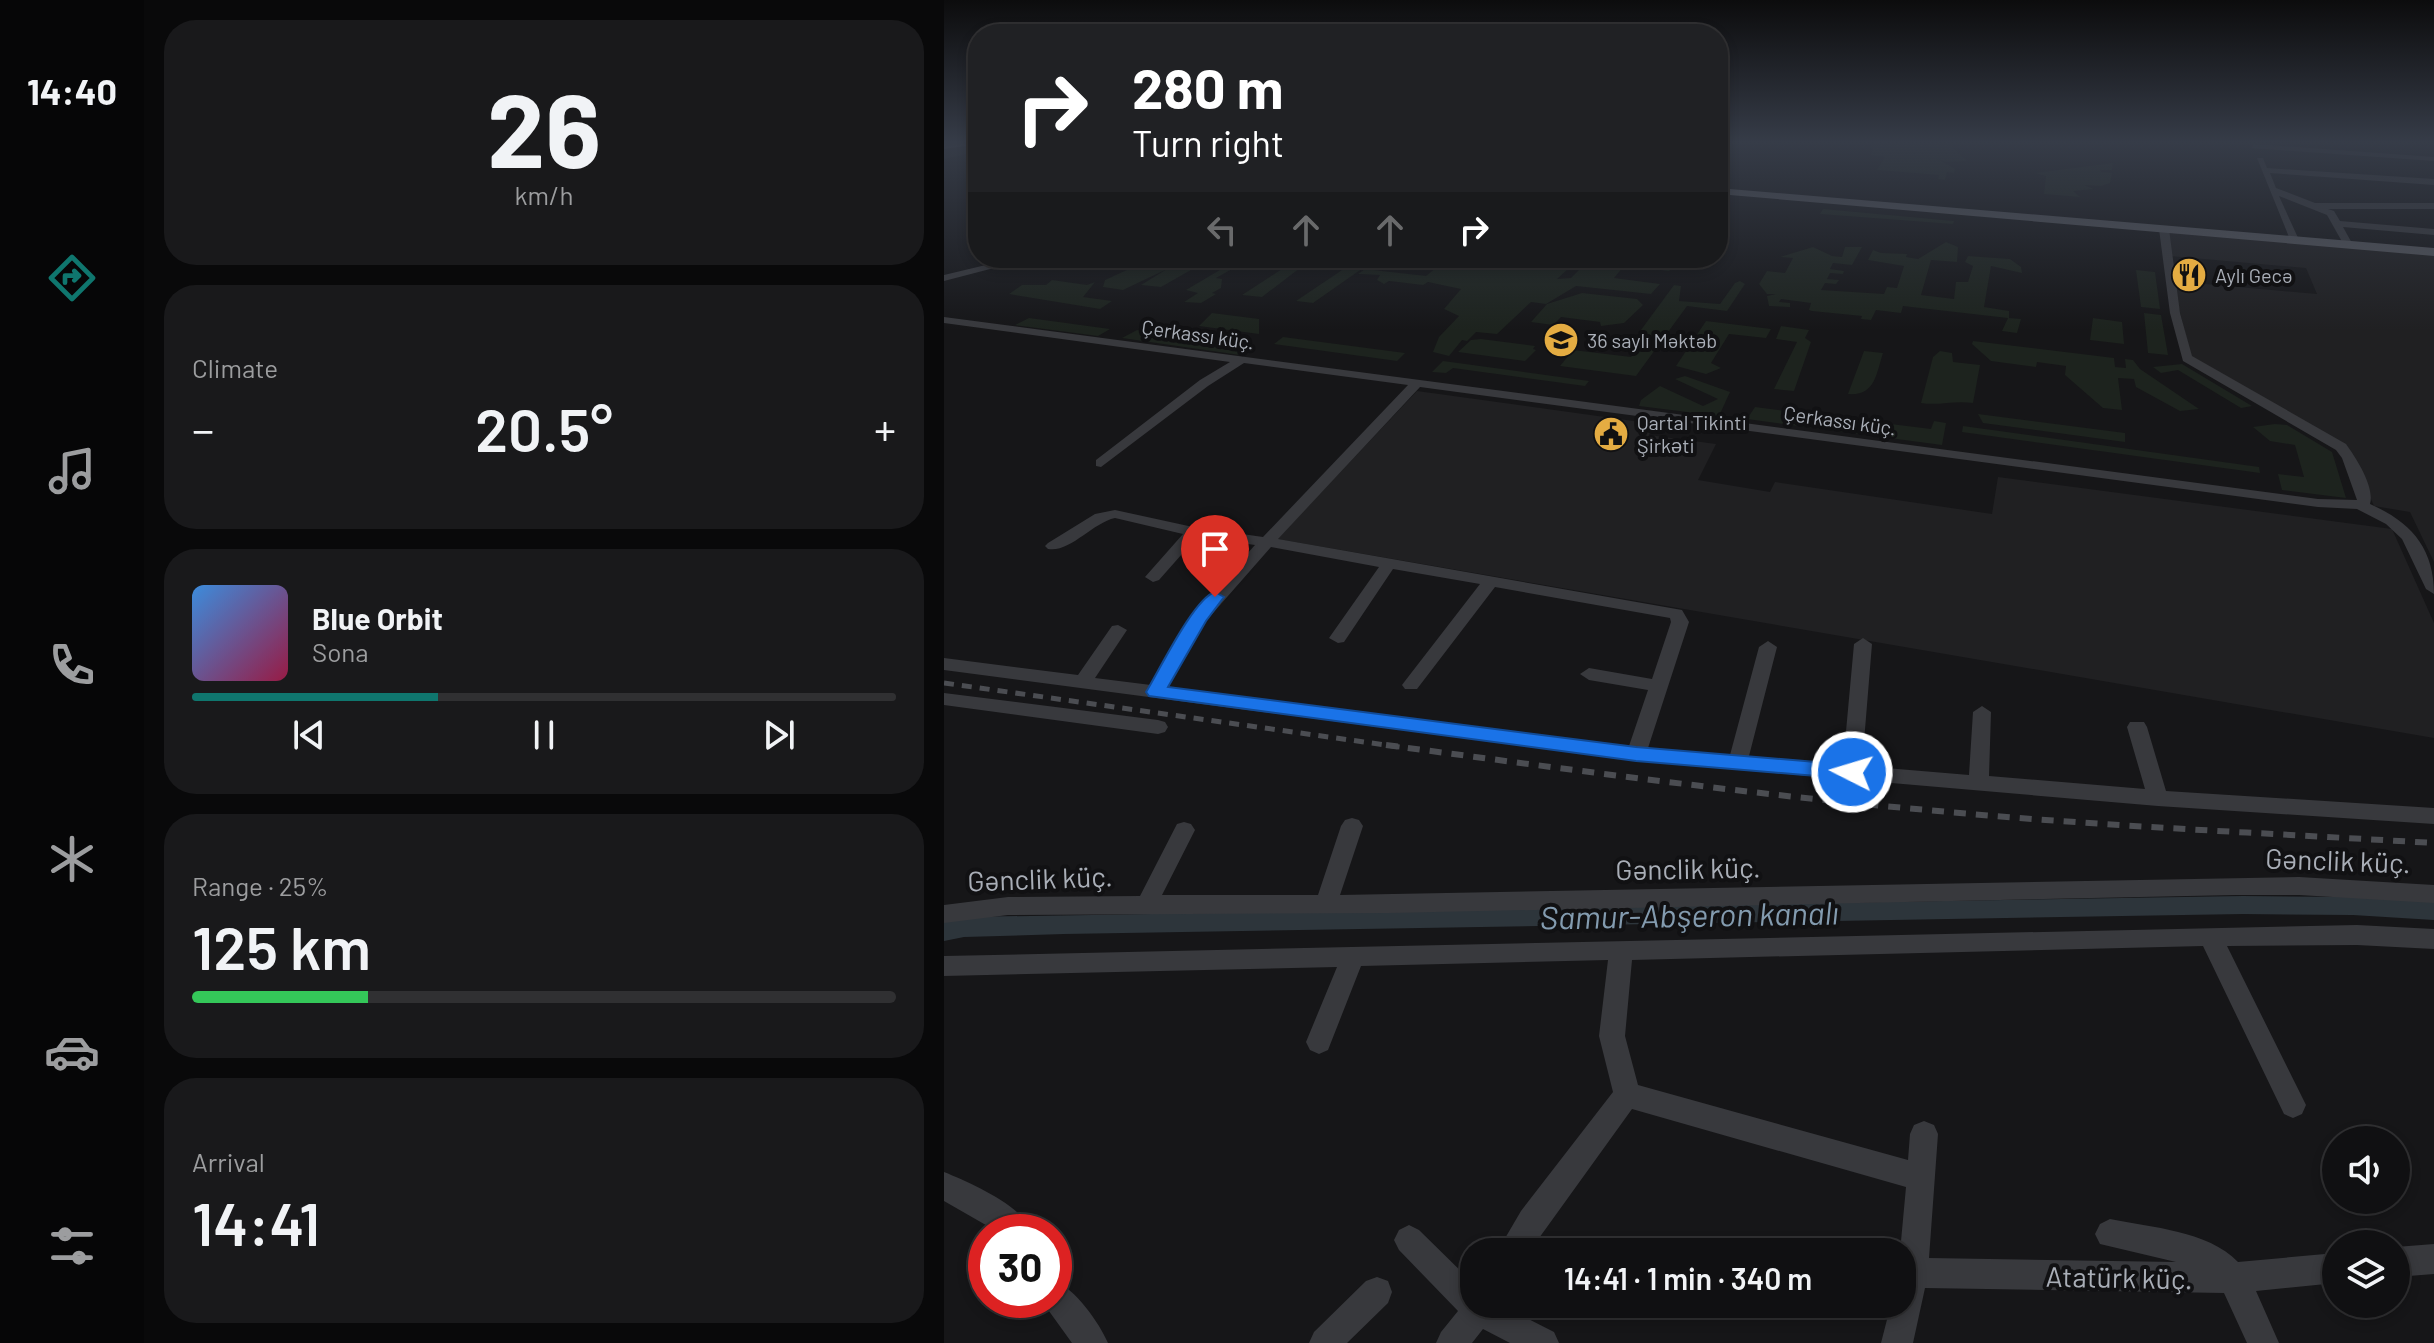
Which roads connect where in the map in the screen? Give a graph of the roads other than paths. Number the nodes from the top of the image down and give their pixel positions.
1 (1899, 205) edge
2 (1914, 205) edge
3 (2279, 205) edge
4 (2310, 205) edge
5 (2315, 206) junction
6 (2434, 206) edge
7 (2338, 224) junction
8 (2164, 229) junction
9 (2434, 232) edge
10 (2293, 237) junction
11 (2346, 242) junction
12 (2434, 246) edge
13 (2434, 252) edge
14 (986, 268) edge
15 (944, 278) edge
16 (944, 320) edge
17 (1241, 360) junction
18 (1417, 383) junction
19 (1101, 463) dead end
20 (2360, 505) junction
21 (1193, 532) junction
22 (1267, 542) junction
23 (1053, 546) dead end
24 (1389, 564) junction
25 (1153, 577) dead end
26 (1490, 582) junction
27 (2434, 589) edge
28 (1118, 630) dead end
29 (1338, 638) dead end
30 (1863, 644) dead end
31 (1768, 647) dead end
32 (944, 664) edge
33 (1589, 674) dead end
34 (1082, 683) junction
35 (1411, 685) dead end
36 (1657, 686) junction
37 (1156, 692) junction
38 (944, 700) edge
39 (1982, 712) dead end
40 (1158, 727) dead end
41 (2137, 727) dead end
42 (1636, 754) junction
43 (1738, 762) junction
44 (1852, 772) junction
45 (1979, 784) junction
46 (2158, 798) junction
47 (2434, 816) edge
48 (1352, 826) dead end
49 (1184, 830) dead end
50 (2434, 894) edge
51 (1326, 904) junction
52 (1146, 905) junction
53 (944, 914) edge
54 (2210, 936) junction
55 (2434, 939) edge
56 (1621, 951) junction
57 (1352, 958) junction
58 (944, 966) edge
59 (1319, 1042) dead end
60 (1627, 1095) junction
61 (2293, 1105) dead end
62 (1924, 1134) dead end
63 (1919, 1177) junction
64 (944, 1186) edge
65 (995, 1214) edge
66 (2110, 1234) dead end
67 (1523, 1238) edge
68 (1911, 1238) edge
69 (1409, 1240) dead end
70 (2434, 1259) edge
71 (2410, 1261) edge
72 (2322, 1269) edge
73 (1916, 1273) edge
74 (2231, 1278) junction
75 (1460, 1288) edge
76 (1377, 1292) dead end
77 (1072, 1318) edge
78 (1473, 1318) edge
79 (1499, 1318) edge
80 (1901, 1318) edge
81 (1092, 1343) edge
82 (1325, 1343) edge
83 (1452, 1343) edge
84 (1543, 1343) edge
85 (1897, 1343) edge
86 (2263, 1343) edge

1 - 8 main road
2 - 10 main road
3 - 10 street
4 - 5 street
5 - 6 street
5 - 7 street
7 - 9 street
7 - 11 street
8 - 10 main road
8 - 20 street
10 - 11 main road
11 - 12 main road
11 - 13 main road
14 - 15 street
16 - 17 street, Çerkassı küç.
17 - 18 street, Çerkassı küç.
17 - 19 street
18 - 20 street, Çerkassı küç.
18 - 22 street
20 - 27 street
21 - 22 street
21 - 23 street
21 - 25 street
22 - 24 street
22 - 37 street
24 - 26 street
24 - 29 street
26 - 35 street
26 - 36 street
28 - 34 street
30 - 44 street
31 - 43 street
32 - 34 street
33 - 36 street
34 - 37 street
36 - 42 street
37 - 42 street
38 - 40 street
39 - 45 street
41 - 46 street
42 - 43 street
43 - 44 street
44 - 45 street
45 - 46 street
46 - 47 street
48 - 51 street
49 - 52 street
50 - 51 street, Gənclik küç.
51 - 52 street, Gənclik küç.
52 - 53 street, Gənclik küç.
54 - 55 street
54 - 56 street
54 - 61 street
56 - 57 street
56 - 60 street
57 - 58 street
57 - 59 street
60 - 63 street
60 - 67 street
62 - 63 street
63 - 68 street
64 - 65 street
66 - 74 street
69 - 75 street
70 - 71 street
72 - 74 street, Atatürk küç.
73 - 74 street, Atatürk küç.
74 - 86 street
76 - 82 street
77 - 81 street
78 - 83 street
79 - 84 street
80 - 85 street

